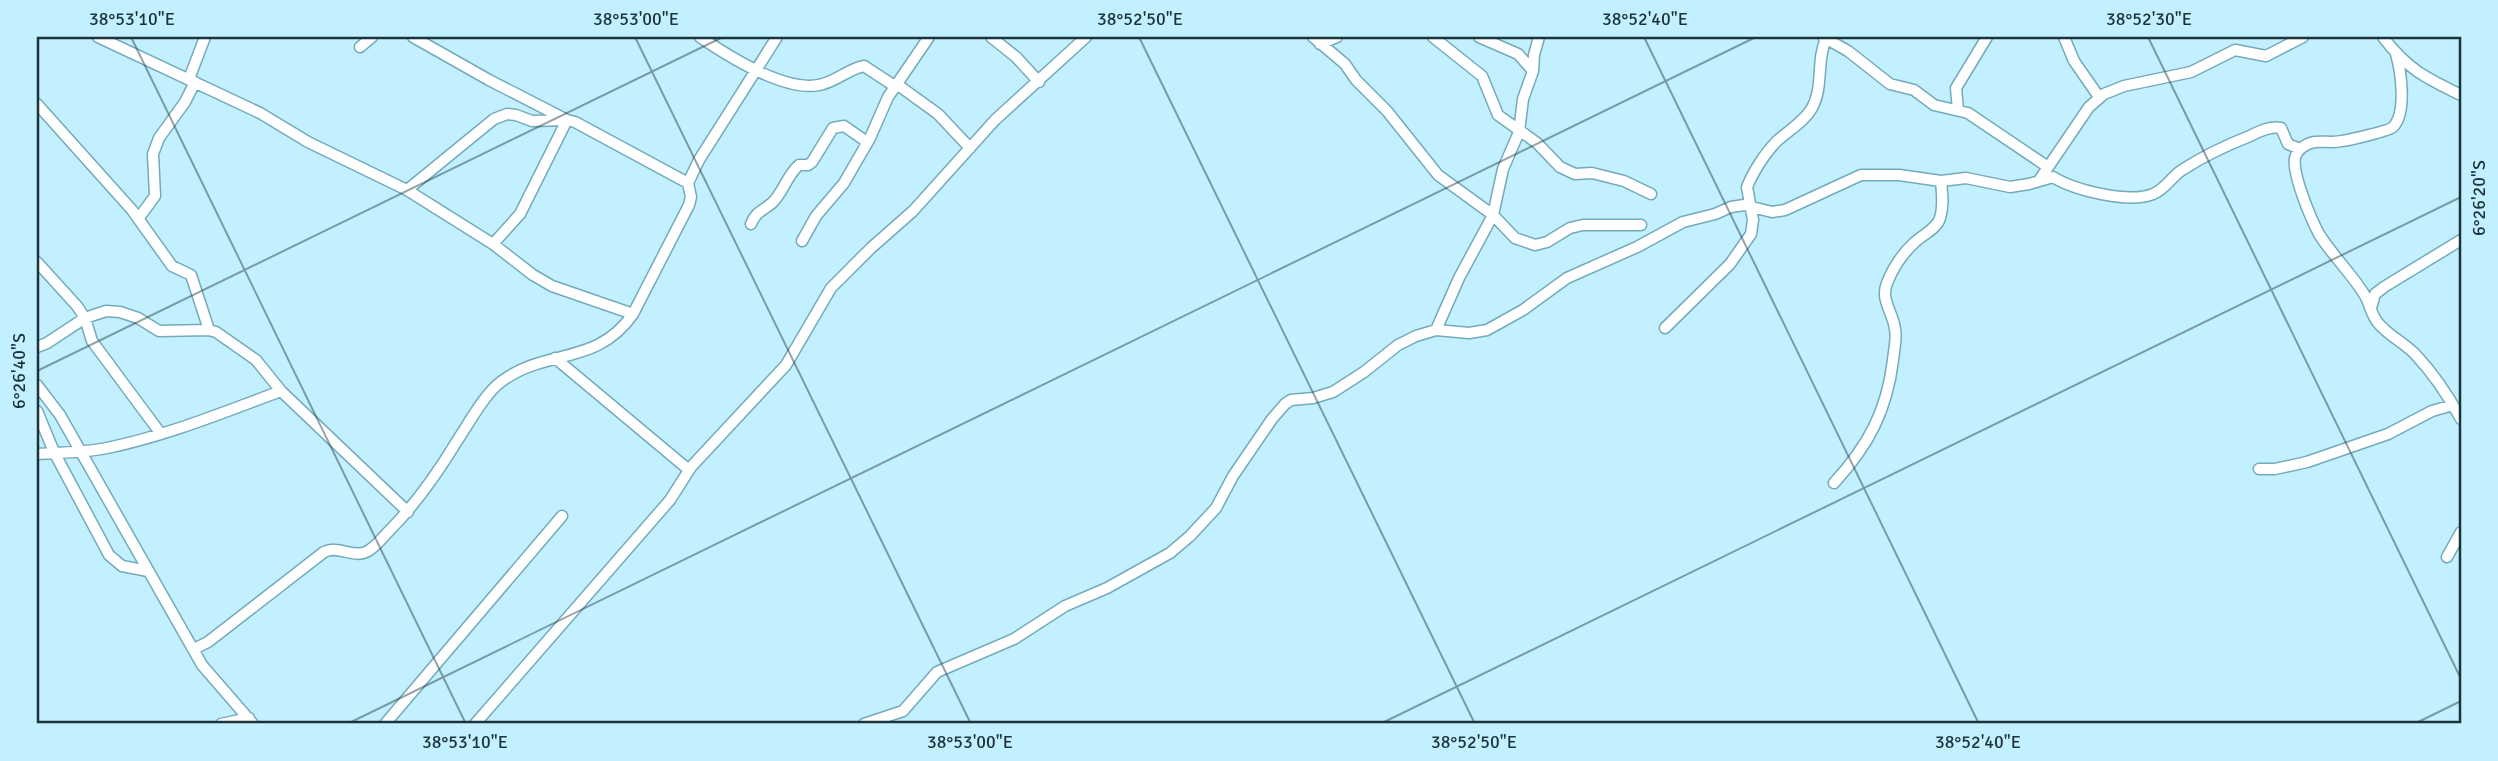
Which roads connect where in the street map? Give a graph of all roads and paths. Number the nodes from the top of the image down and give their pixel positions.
1 (98, 37) edge
2 (205, 37) edge
3 (372, 37) edge
4 (413, 37) edge
5 (700, 37) edge
6 (777, 37) edge
7 (929, 37) edge
8 (991, 37) edge
9 (1086, 37) edge
10 (1337, 37) edge
11 (1433, 37) edge
12 (1479, 37) edge
13 (1539, 37) edge
14 (1987, 37) edge
15 (2064, 37) edge
16 (2303, 37) edge
17 (2384, 37) edge
18 (1829, 38) edge
19 (1316, 40) edge
20 (360, 47) dead end
21 (2396, 54) junction
22 (757, 70) junction
23 (1533, 71) junction
24 (192, 81) junction
25 (1039, 82) junction
26 (897, 86) junction
27 (2461, 95) edge
28 (2099, 97) junction
29 (37, 104) edge
30 (1958, 110) junction
31 (567, 120) junction
32 (1519, 132) junction
33 (867, 142) junction
34 (970, 148) junction
35 (2300, 149) junction
36 (2048, 167) junction
37 (2040, 179) junction
38 (1941, 181) junction
39 (688, 183) junction
40 (407, 190) junction
41 (1651, 194) dead end
42 (1750, 207) junction
43 (1493, 215) junction
44 (138, 219) junction
45 (751, 224) dead end
46 (1641, 225) dead end
47 (2461, 240) edge
48 (802, 241) dead end
49 (493, 244) junction
50 (37, 262) edge
51 (2371, 308) junction
52 (633, 314) junction
53 (85, 318) junction
54 (1665, 328) dead end
55 (209, 330) junction
56 (1436, 330) junction
57 (37, 347) edge
58 (555, 358) junction
59 (37, 386) edge
60 (281, 391) junction
61 (2453, 405) junction
62 (37, 411) edge
63 (2461, 419) edge
64 (160, 434) junction
65 (54, 452) junction
66 (80, 452) junction
67 (37, 454) edge
68 (2259, 469) dead end
69 (688, 470) junction
70 (1834, 483) dead end
71 (408, 512) junction
72 (562, 516) dead end
73 (2461, 532) edge
74 (2447, 557) dead end
75 (148, 571) junction
76 (194, 649) junction
77 (251, 721) edge
78 (221, 724) edge
79 (385, 724) edge
80 (475, 724) edge
81 (864, 724) edge

1 - 24 street
2 - 24 street
3 - 20 street
4 - 31 street
5 - 22 street
6 - 22 street
7 - 26 street
8 - 25 street
9 - 25 street
10 - 19 street
11 - 32 street
12 - 23 street
13 - 23 street
14 - 30 street
15 - 28 street
16 - 28 street
17 - 21 street
18 - 30 street
18 - 42 street
19 - 43 street
21 - 27 street
21 - 35 street
22 - 26 street
22 - 39 street
23 - 32 street
24 - 40 street
24 - 44 street
25 - 34 street
26 - 33 street
26 - 34 street
28 - 36 street
29 - 44 street
30 - 36 street
31 - 39 street
31 - 40 street
31 - 49 street
32 - 41 street
32 - 43 street
33 - 45 street
33 - 48 street
34 - 69 street
35 - 37 street
35 - 51 street
36 - 37 street
37 - 38 street
38 - 42 street
38 - 70 street
39 - 52 street
40 - 49 street
42 - 54 street
42 - 56 street
43 - 46 street
43 - 56 street
44 - 55 street
47 - 51 street
49 - 52 street
50 - 53 street
51 - 61 street
52 - 58 street
53 - 55 street
53 - 57 street
53 - 64 street
55 - 60 street
56 - 81 street
58 - 69 street
58 - 71 street
59 - 66 street
60 - 64 street
60 - 71 street
61 - 63 street
61 - 68 street
62 - 65 street
64 - 66 street
65 - 66 street
65 - 67 street
65 - 75 street
66 - 75 street
69 - 80 street
71 - 76 street
72 - 79 street
73 - 74 street
75 - 76 street
76 - 77 street
77 - 78 street

